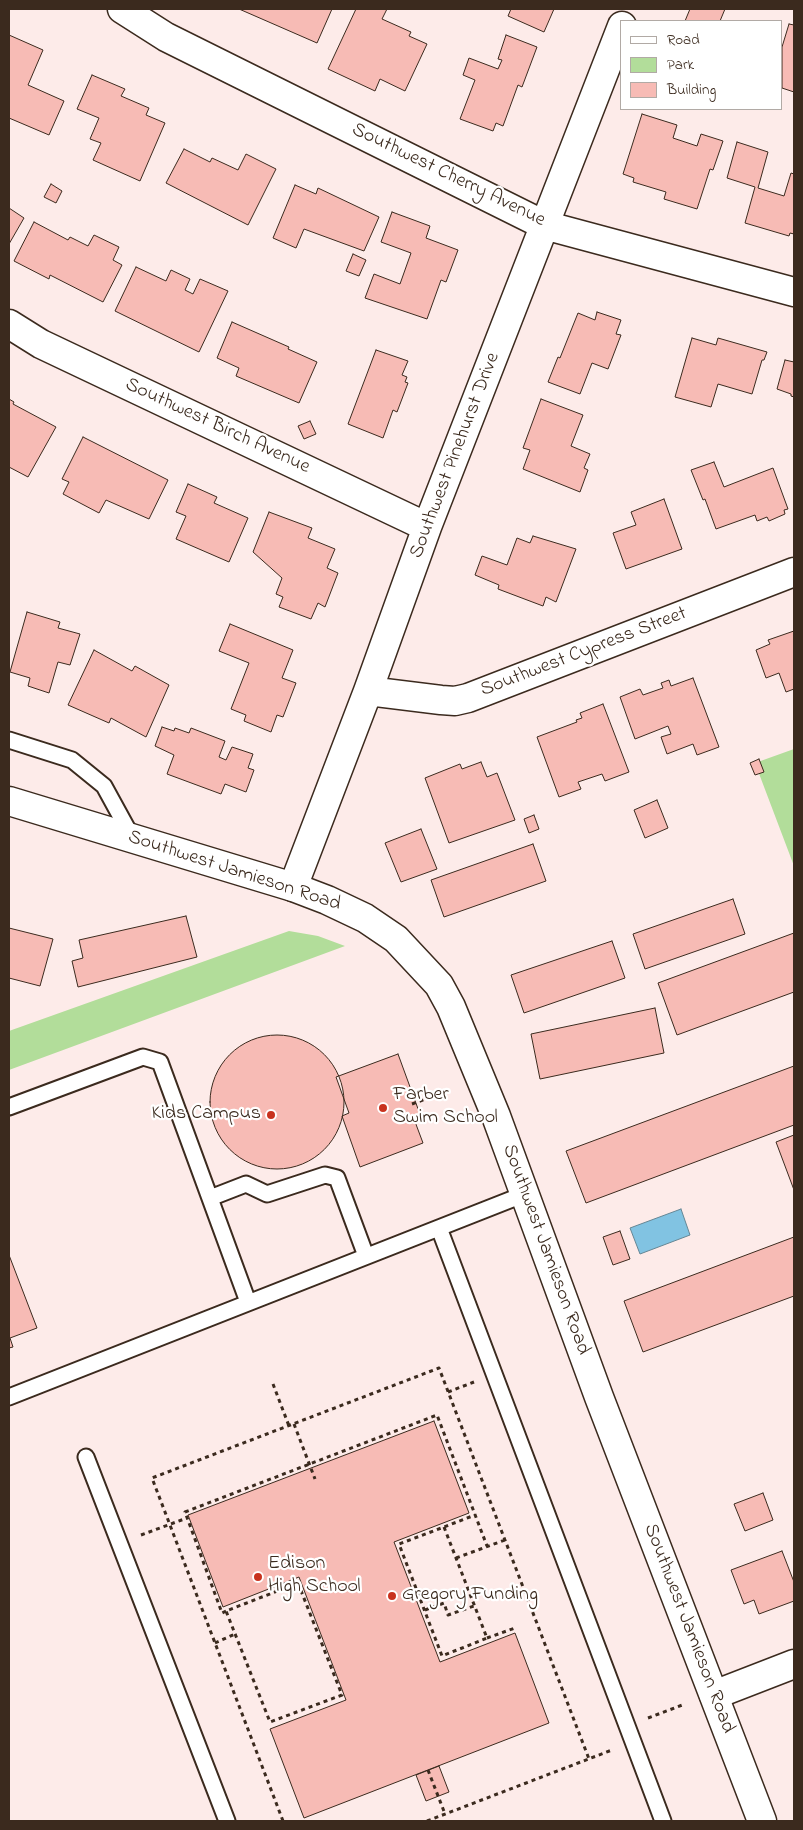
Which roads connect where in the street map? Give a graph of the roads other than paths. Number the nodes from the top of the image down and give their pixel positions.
1 (122, 9) edge
2 (620, 31) edge
3 (544, 225) junction
4 (794, 292) edge
5 (9, 324) edge
6 (427, 527) junction
7 (794, 572) edge
8 (368, 691) junction
9 (9, 740) edge
10 (9, 801) edge
11 (133, 839) junction
12 (292, 887) junction
13 (9, 1107) edge
14 (525, 1194) junction
15 (210, 1198) junction
16 (439, 1228) junction
17 (366, 1256) junction
18 (248, 1302) junction
19 (9, 1397) edge
20 (86, 1457) dead end
21 (794, 1664) edge
22 (714, 1695) junction
23 (758, 1820) edge
24 (227, 1821) edge
25 (662, 1821) edge

1 - 3 street, Southwest Cherry Avenue
2 - 3 street, Southwest Pinehurst Drive
3 - 4 street, Southwest Cherry Avenue
3 - 6 street, Southwest Pinehurst Drive
5 - 6 street, Southwest Birch Avenue
6 - 8 street, Southwest Pinehurst Drive
7 - 8 street, Southwest Cypress Street
8 - 12 street, Southwest Pinehurst Drive
9 - 11 lane
10 - 11 street, Southwest Jamieson Road
11 - 12 street, Southwest Jamieson Road
12 - 14 street, Southwest Jamieson Road
13 - 15 lane
14 - 16 lane
14 - 22 street, Southwest Jamieson Road
15 - 17 lane
15 - 18 lane
16 - 17 lane
16 - 25 lane
17 - 18 lane
18 - 19 lane
20 - 24 lane
21 - 22 street
22 - 23 street, Southwest Jamieson Road

